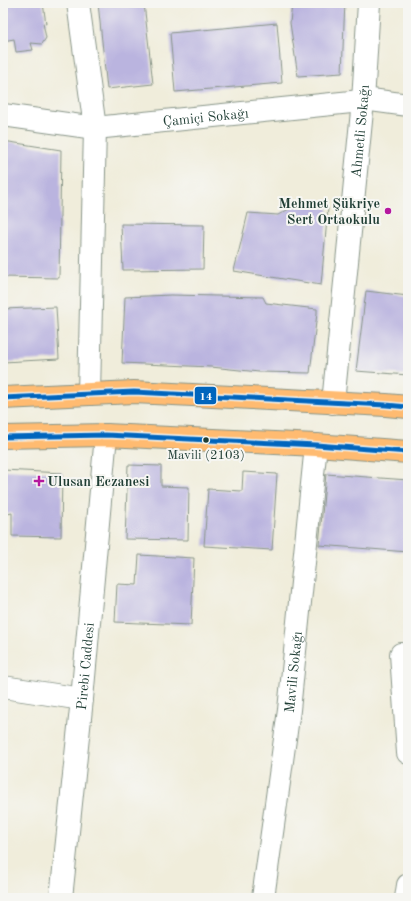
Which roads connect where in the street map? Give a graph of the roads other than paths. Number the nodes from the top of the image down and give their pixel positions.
1 (78, 3) edge
2 (369, 3) edge
3 (363, 101) junction
4 (408, 105) edge
5 (3, 115) edge
6 (95, 128) junction
7 (89, 394) junction
8 (3, 398) edge
9 (333, 402) junction
10 (408, 407) edge
11 (106, 435) junction
12 (3, 437) edge
13 (316, 445) junction
14 (408, 452) edge
15 (401, 654) dead end
16 (3, 687) edge
17 (82, 699) junction
18 (408, 753) edge
19 (408, 885) edge
20 (60, 898) edge
21 (263, 898) edge
22 (406, 898) edge

1 - 6 street
2 - 3 street, Ahmetli Sokağı
3 - 4 street, Çamiçi Sokağı
3 - 6 street, Çamiçi Sokağı
3 - 9 street, Ahmetli Sokağı
5 - 6 street, Çamiçi Sokağı
6 - 7 street
7 - 8 main road
7 - 9 main road
9 - 10 main road
11 - 12 main road
11 - 13 main road
11 - 17 street, Pirebi Caddesi
13 - 14 main road
13 - 21 street, Mavili Sokağı
15 - 18 street
16 - 17 street
17 - 20 street, Pirebi Caddesi
19 - 22 street

